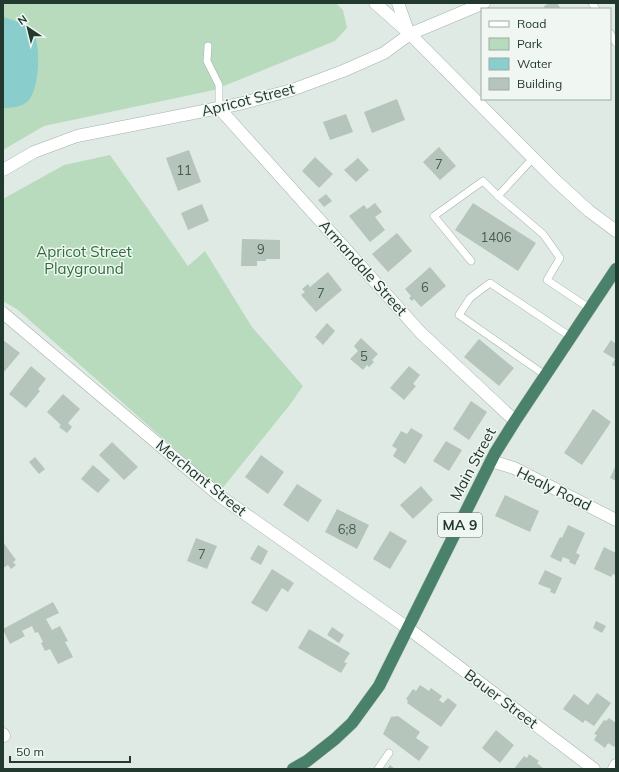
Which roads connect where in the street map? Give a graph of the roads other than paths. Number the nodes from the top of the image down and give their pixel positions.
1 (375, 3) edge
2 (398, 3) edge
3 (484, 3) edge
4 (410, 34) junction
5 (208, 46) dead end
6 (219, 108) junction
7 (533, 158) junction
8 (3, 170) edge
9 (498, 196) junction
10 (616, 231) edge
11 (471, 261) dead end
12 (616, 269) edge
13 (590, 308) junction
14 (3, 313) edge
15 (571, 338) junction
16 (545, 375) junction
17 (515, 421) junction
18 (491, 461) junction
19 (616, 520) edge
20 (409, 629) junction
21 (389, 753) dead end
22 (616, 765) edge
23 (296, 769) edge
24 (378, 769) edge
25 (594, 769) edge
26 (614, 769) edge

1 - 4 street
2 - 4 street
3 - 4 street, Apricot Street
4 - 6 street, Apricot Street
4 - 7 street
5 - 6 lane
6 - 8 street, Apricot Street
6 - 17 street, Armandale Street
7 - 9 lane
7 - 10 street
9 - 11 lane
9 - 13 lane
12 - 13 highway, Main Street / MA 9
13 - 15 highway, Main Street / MA 9
14 - 20 street, Merchant Street
15 - 16 highway, Main Street / MA 9
15 - 16 lane
16 - 17 highway, Main Street / MA 9
17 - 18 highway, Main Street / MA 9
18 - 19 street, Healy Road
18 - 20 highway, Main Street / MA 9
20 - 23 highway, Main Street / MA 9
20 - 25 street, Bauer Street
21 - 24 lane
22 - 26 street

